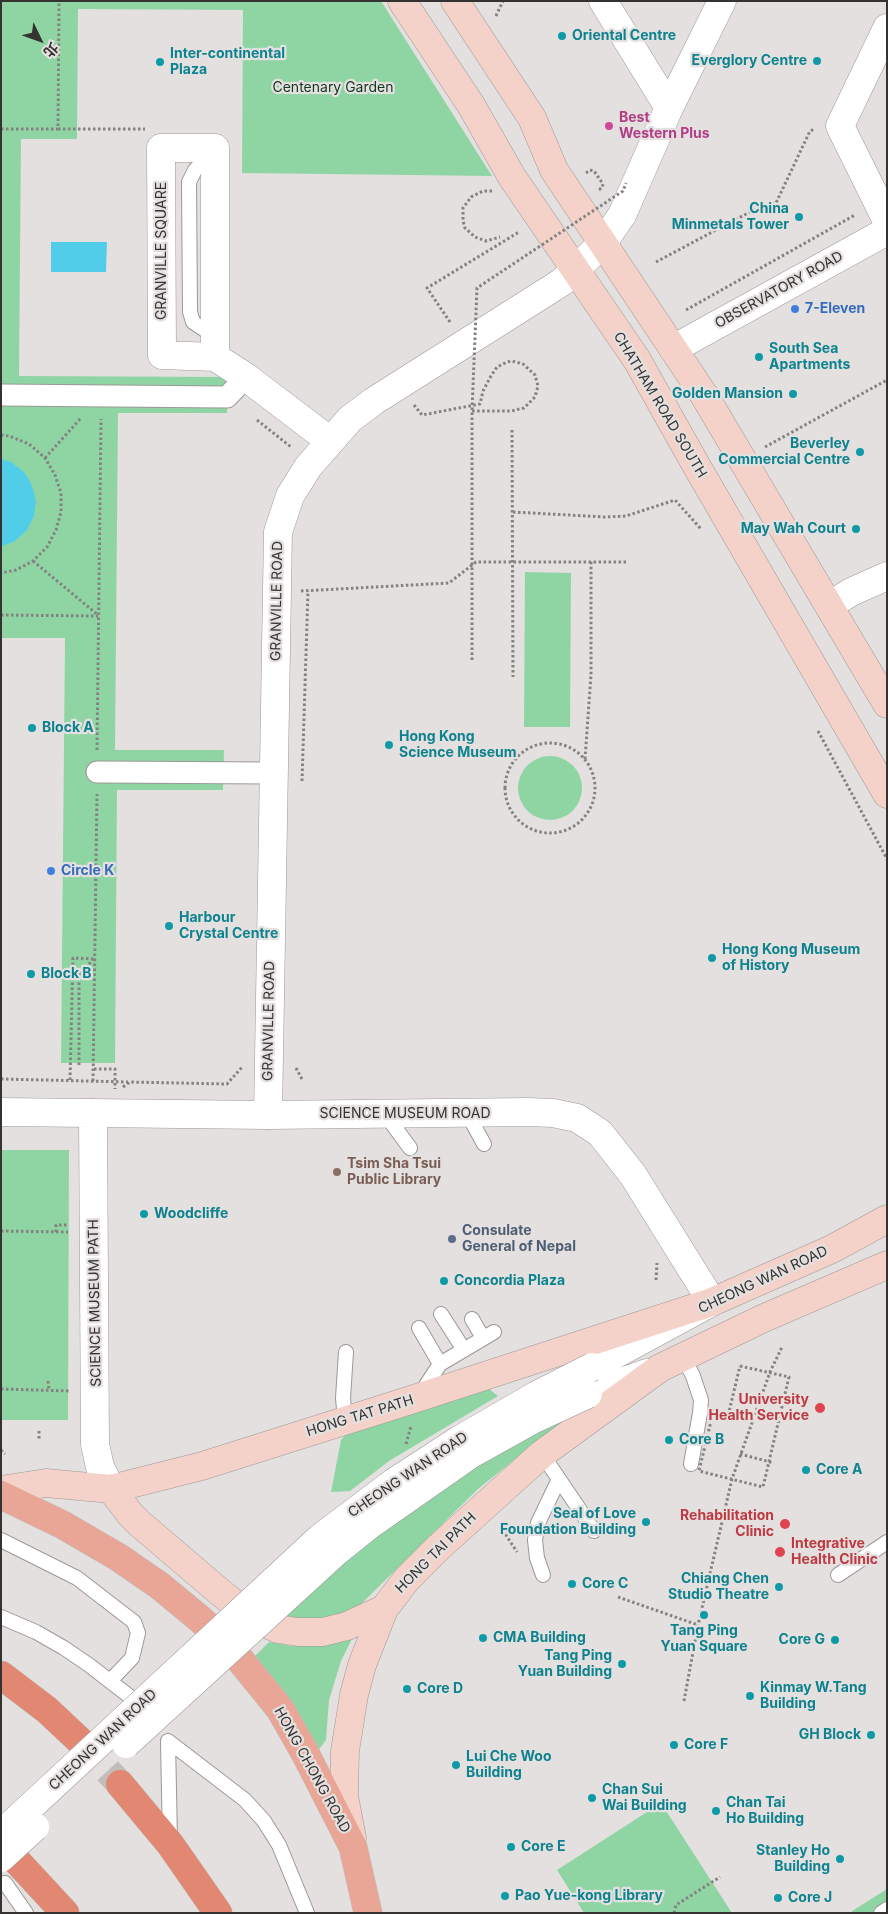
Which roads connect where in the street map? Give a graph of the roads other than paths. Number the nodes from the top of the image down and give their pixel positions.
1 (402, 1) edge
2 (455, 1) edge
3 (603, 1) edge
4 (722, 1) edge
5 (887, 28) edge
6 (669, 108) junction
7 (887, 221) edge
8 (887, 231) edge
9 (602, 244) junction
10 (575, 271) junction
11 (214, 347) junction
12 (672, 349) junction
13 (246, 377) junction
14 (1, 395) edge
15 (330, 441) junction
16 (887, 576) edge
17 (829, 606) junction
18 (887, 704) edge
19 (97, 772) road end
20 (273, 773) junction
21 (887, 794) edge
22 (1, 1112) edge
23 (93, 1113) junction
24 (467, 1113) junction
25 (268, 1114) junction
26 (386, 1114) junction
27 (484, 1144) dead end
28 (410, 1148) dead end
29 (887, 1219) edge
30 (887, 1265) edge
31 (712, 1302) junction
32 (441, 1314) dead end
33 (472, 1319) dead end
34 (419, 1328) dead end
35 (464, 1350) junction
36 (346, 1352) dead end
37 (672, 1362) junction
38 (440, 1364) junction
39 (417, 1398) junction
40 (345, 1420) junction
41 (542, 1454) junction
42 (691, 1464) dead end
43 (559, 1479) junction
44 (111, 1489) junction
45 (1, 1490) edge
46 (1, 1495) edge
47 (594, 1531) dead end
48 (1, 1540) edge
49 (887, 1542) edge
50 (544, 1575) dead end
51 (838, 1575) dead end
52 (384, 1609) junction
53 (1, 1617) edge
54 (1, 1675) edge
55 (110, 1681) junction
56 (129, 1696) dead end
57 (80, 1740) tunnel mouth
58 (120, 1784) tunnel mouth
59 (1, 1834) edge
60 (170, 1844) junction
61 (353, 1847) junction
62 (7, 1867) edge
63 (887, 1909) edge
64 (26, 1913) edge
65 (65, 1913) edge
66 (218, 1913) edge
67 (308, 1913) edge
68 (368, 1913) edge
69 (881, 1913) edge

1 - 10 main road, CHATHAM ROAD SOUTH
2 - 9 main road
3 - 6 street
4 - 6 street, GRANVILLE ROAD
5 - 7 street
6 - 9 street, GRANVILLE ROAD
8 - 12 street, OBSERVATORY ROAD
9 - 10 street, GRANVILLE ROAD
9 - 12 main road
10 - 15 street, GRANVILLE ROAD
10 - 21 main road, CHATHAM ROAD SOUTH
11 - 11 street, GRANVILLE SQUARE
11 - 13 street, GRANVILLE SQUARE
12 - 17 main road
13 - 14 street
13 - 15 street, GRANVILLE SQUARE
15 - 20 street, GRANVILLE ROAD
16 - 17 street
17 - 18 main road
19 - 20 street
20 - 25 street, GRANVILLE ROAD
22 - 23 street, SCIENCE MUSEUM ROAD
23 - 25 street, SCIENCE MUSEUM ROAD
23 - 44 street, SCIENCE MUSEUM PATH
24 - 26 street, SCIENCE MUSEUM ROAD
24 - 27 lane
24 - 31 street, SCIENCE MUSEUM ROAD
25 - 26 street, SCIENCE MUSEUM ROAD
26 - 28 lane
29 - 31 main road, CHEONG WAN ROAD
30 - 37 main road, CHEONG WAN ROAD
31 - 39 main road, HONG TAT PATH
31 - 59 street, CHEONG WAN ROAD, bridge
32 - 35 lane
33 - 35 lane
34 - 38 lane
35 - 38 lane
36 - 40 lane
37 - 41 main road, HONG TAI PATH
37 - 42 lane
37 - 62 street, CHEONG WAN ROAD, bridge
38 - 39 lane
39 - 40 main road, HONG TAT PATH
40 - 44 main road, HONG TAT PATH
41 - 43 lane
41 - 52 main road, HONG TAI PATH
43 - 47 lane
43 - 50 lane
44 - 45 main road, HONG TAT PATH
44 - 52 main road
46 - 61 main road, HONG CHONG ROAD
48 - 55 lane
49 - 51 lane
52 - 61 main road, HONG TAI PATH
53 - 55 lane
54 - 57 highway
55 - 56 lane
58 - 60 highway
60 - 66 highway
60 - 67 lane
61 - 68 main road, HONG CHONG ROAD
62 - 64 lane
62 - 65 highway
63 - 69 lane

